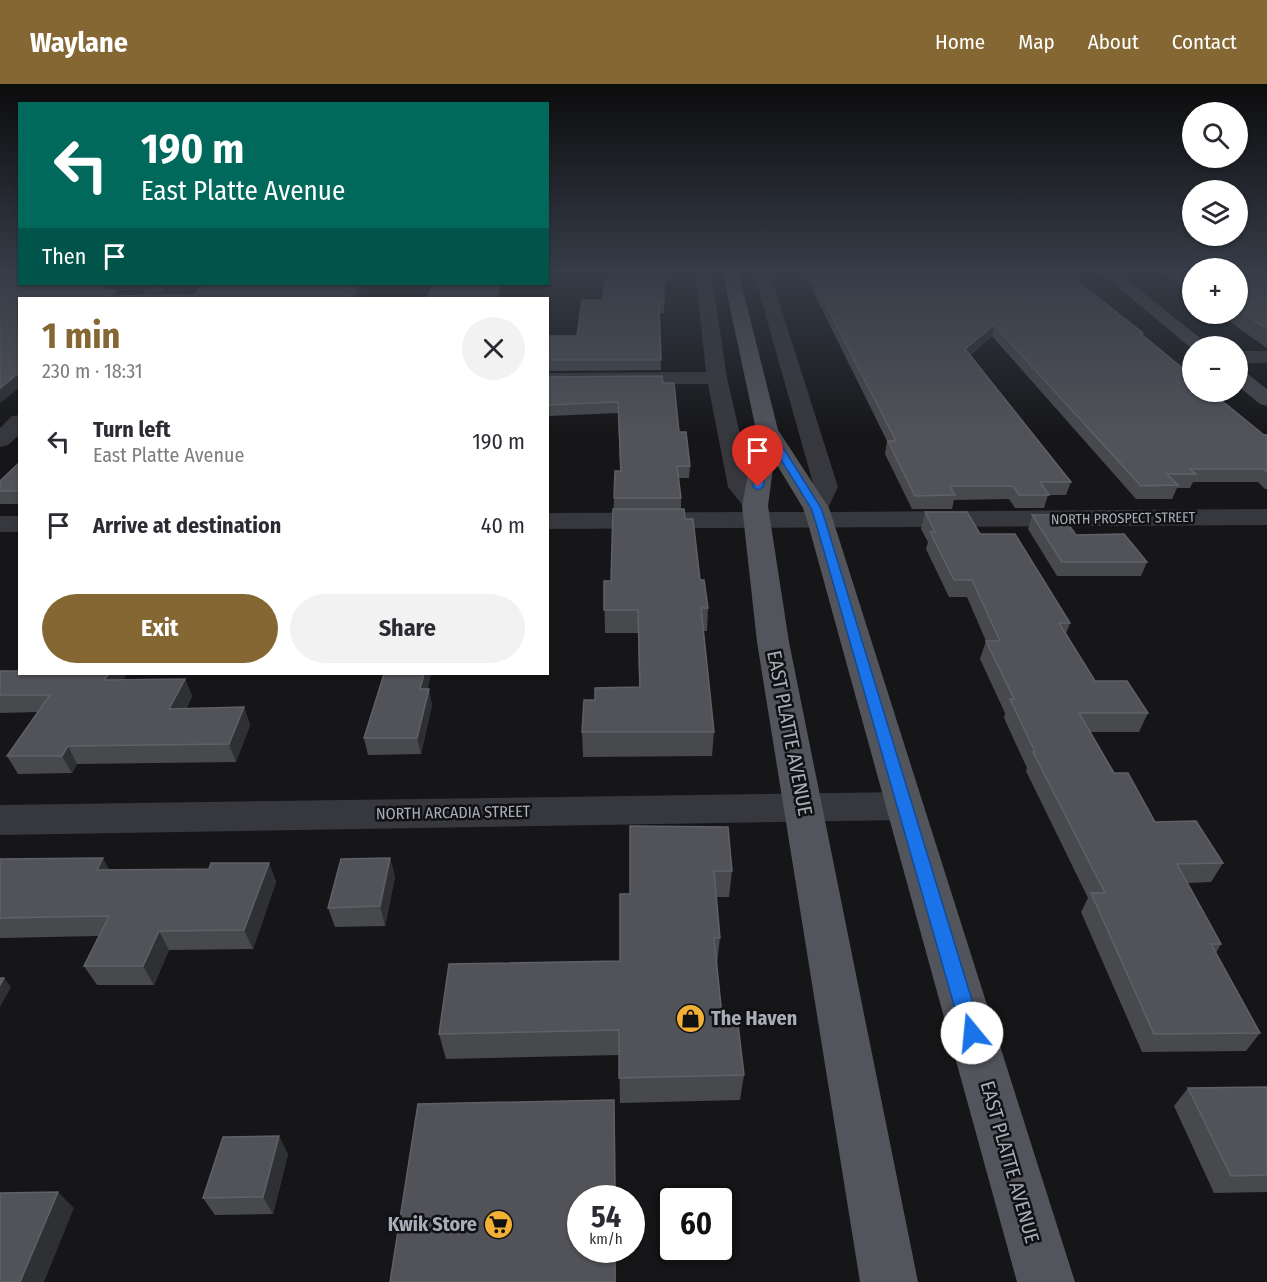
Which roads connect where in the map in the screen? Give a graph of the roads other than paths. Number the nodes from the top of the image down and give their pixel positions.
1 (710, 326) edge
2 (743, 326) edge
3 (778, 326) edge
4 (1176, 326) edge
5 (1188, 336) edge
6 (1248, 357) edge
7 (1267, 357) edge
8 (717, 378) junction
9 (549, 379) edge
10 (1248, 384) edge
11 (1267, 400) edge
12 (18, 423) edge
13 (767, 430) junction
14 (0, 440) edge
15 (756, 513) junction
16 (818, 514) junction
17 (1267, 517) edge
18 (549, 521) edge
19 (0, 524) edge
20 (18, 524) edge
21 (905, 807) junction
22 (804, 808) junction
23 (0, 820) edge
24 (889, 1282) edge
25 (1046, 1282) edge

1 - 8 street
2 - 13 main road, EAST PLATTE AVENUE
3 - 16 street
4 - 5 street
6 - 7 street
8 - 9 street
8 - 15 street
10 - 11 street
12 - 14 street
13 - 15 main road, EAST PLATTE AVENUE
13 - 16 main road, EAST PLATTE AVENUE
15 - 16 street, NORTH PROSPECT STREET
15 - 18 street, NORTH PROSPECT STREET
15 - 22 main road, EAST PLATTE AVENUE
16 - 17 street, NORTH PROSPECT STREET
16 - 21 main road, EAST PLATTE AVENUE
19 - 20 street
21 - 22 street, NORTH ARCADIA STREET
21 - 25 main road, EAST PLATTE AVENUE
22 - 23 street, NORTH ARCADIA STREET
22 - 24 main road, EAST PLATTE AVENUE

